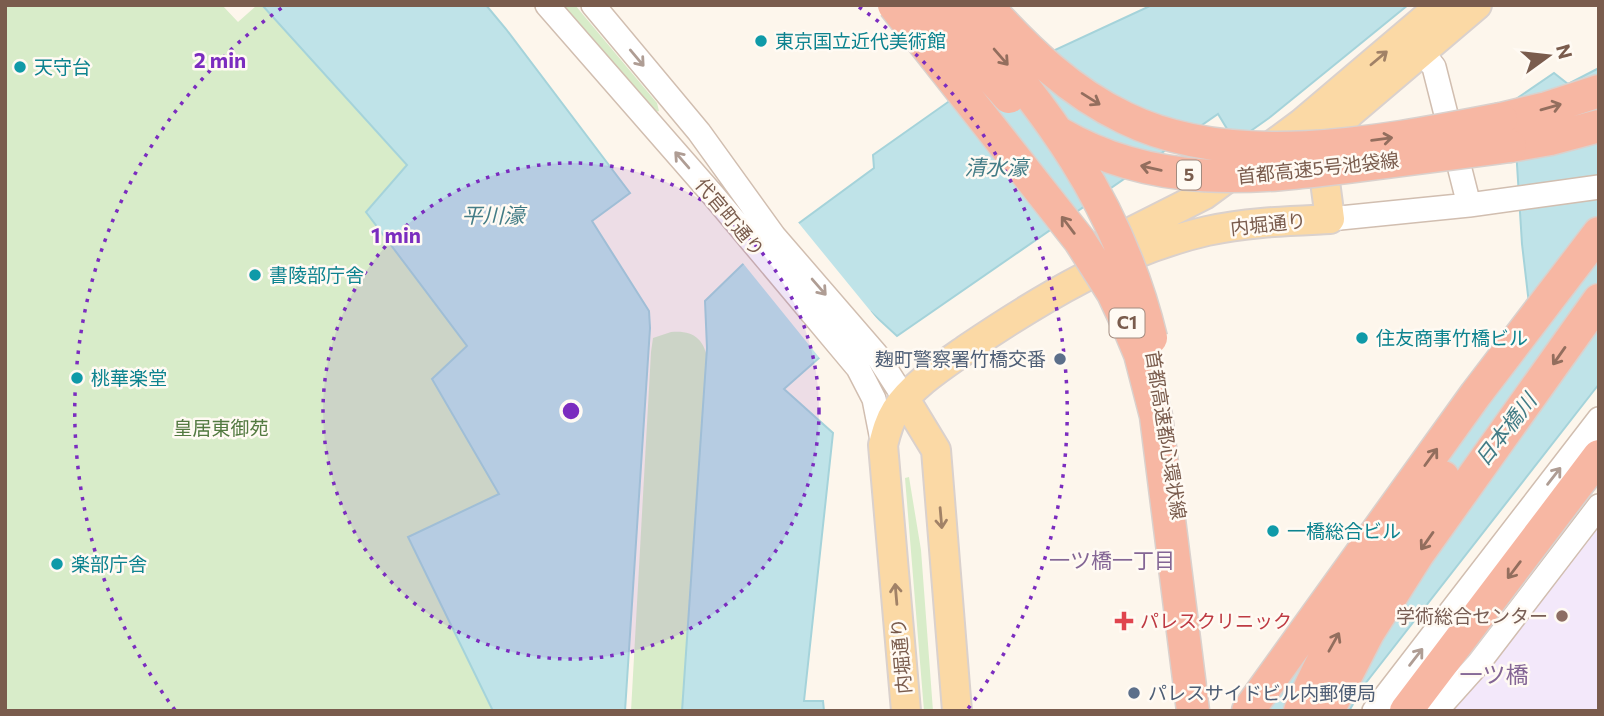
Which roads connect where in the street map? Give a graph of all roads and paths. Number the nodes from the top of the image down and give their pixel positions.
1 (548, 5) edge
2 (593, 5) edge
3 (894, 5) edge
4 (926, 5) edge
5 (956, 5) edge
6 (986, 5) edge
7 (1441, 5) edge
8 (1477, 5) edge
9 (1422, 52) junction
10 (1599, 91) edge
11 (1599, 126) edge
12 (1599, 187) edge
13 (1469, 205) junction
14 (1330, 219) junction
15 (1599, 233) edge
16 (766, 243) junction
17 (1105, 256) junction
18 (1599, 256) edge
19 (1599, 300) edge
20 (905, 398) junction
21 (1596, 435) edge
22 (883, 445) junction
23 (1599, 506) edge
24 (906, 711) edge
25 (957, 711) edge
26 (1186, 711) edge
27 (1192, 711) edge
28 (1202, 711) edge
29 (1248, 711) edge
30 (1300, 711) edge
31 (1328, 711) edge
32 (1374, 711) edge
33 (1406, 711) edge
34 (1436, 711) edge

16 -> 1 street, 代官町通り
2 -> 16 street, 代官町通り
27 -> 3 highway, 首都高速都心環状線 / C1, bridge
11 -> 4 highway, 首都高速5号池袋線 / 5, bridge
5 -> 28 highway, 首都高速都心環状線 / C1, bridge
6 -> 10 highway, 首都高速5号池袋線 / 5, bridge
17 -> 7 main road, 内堀通り
8 - 9 main road, 内堀通り
9 - 13 street
9 - 14 main road, 内堀通り
12 - 13 street
13 - 14 street
14 - 17 main road, 内堀通り
29 -> 15 highway
16 -> 20 street, 代官町通り
16 - 22 street, 代官町通り
17 - 20 main road, 内堀通り
17 - 26 street
30 -> 18 highway
19 -> 31 highway
20 - 22 main road, 内堀通り
20 -> 25 main road
32 -> 21 street
21 -> 33 highway
24 -> 22 main road, 内堀通り
23 - 34 street

